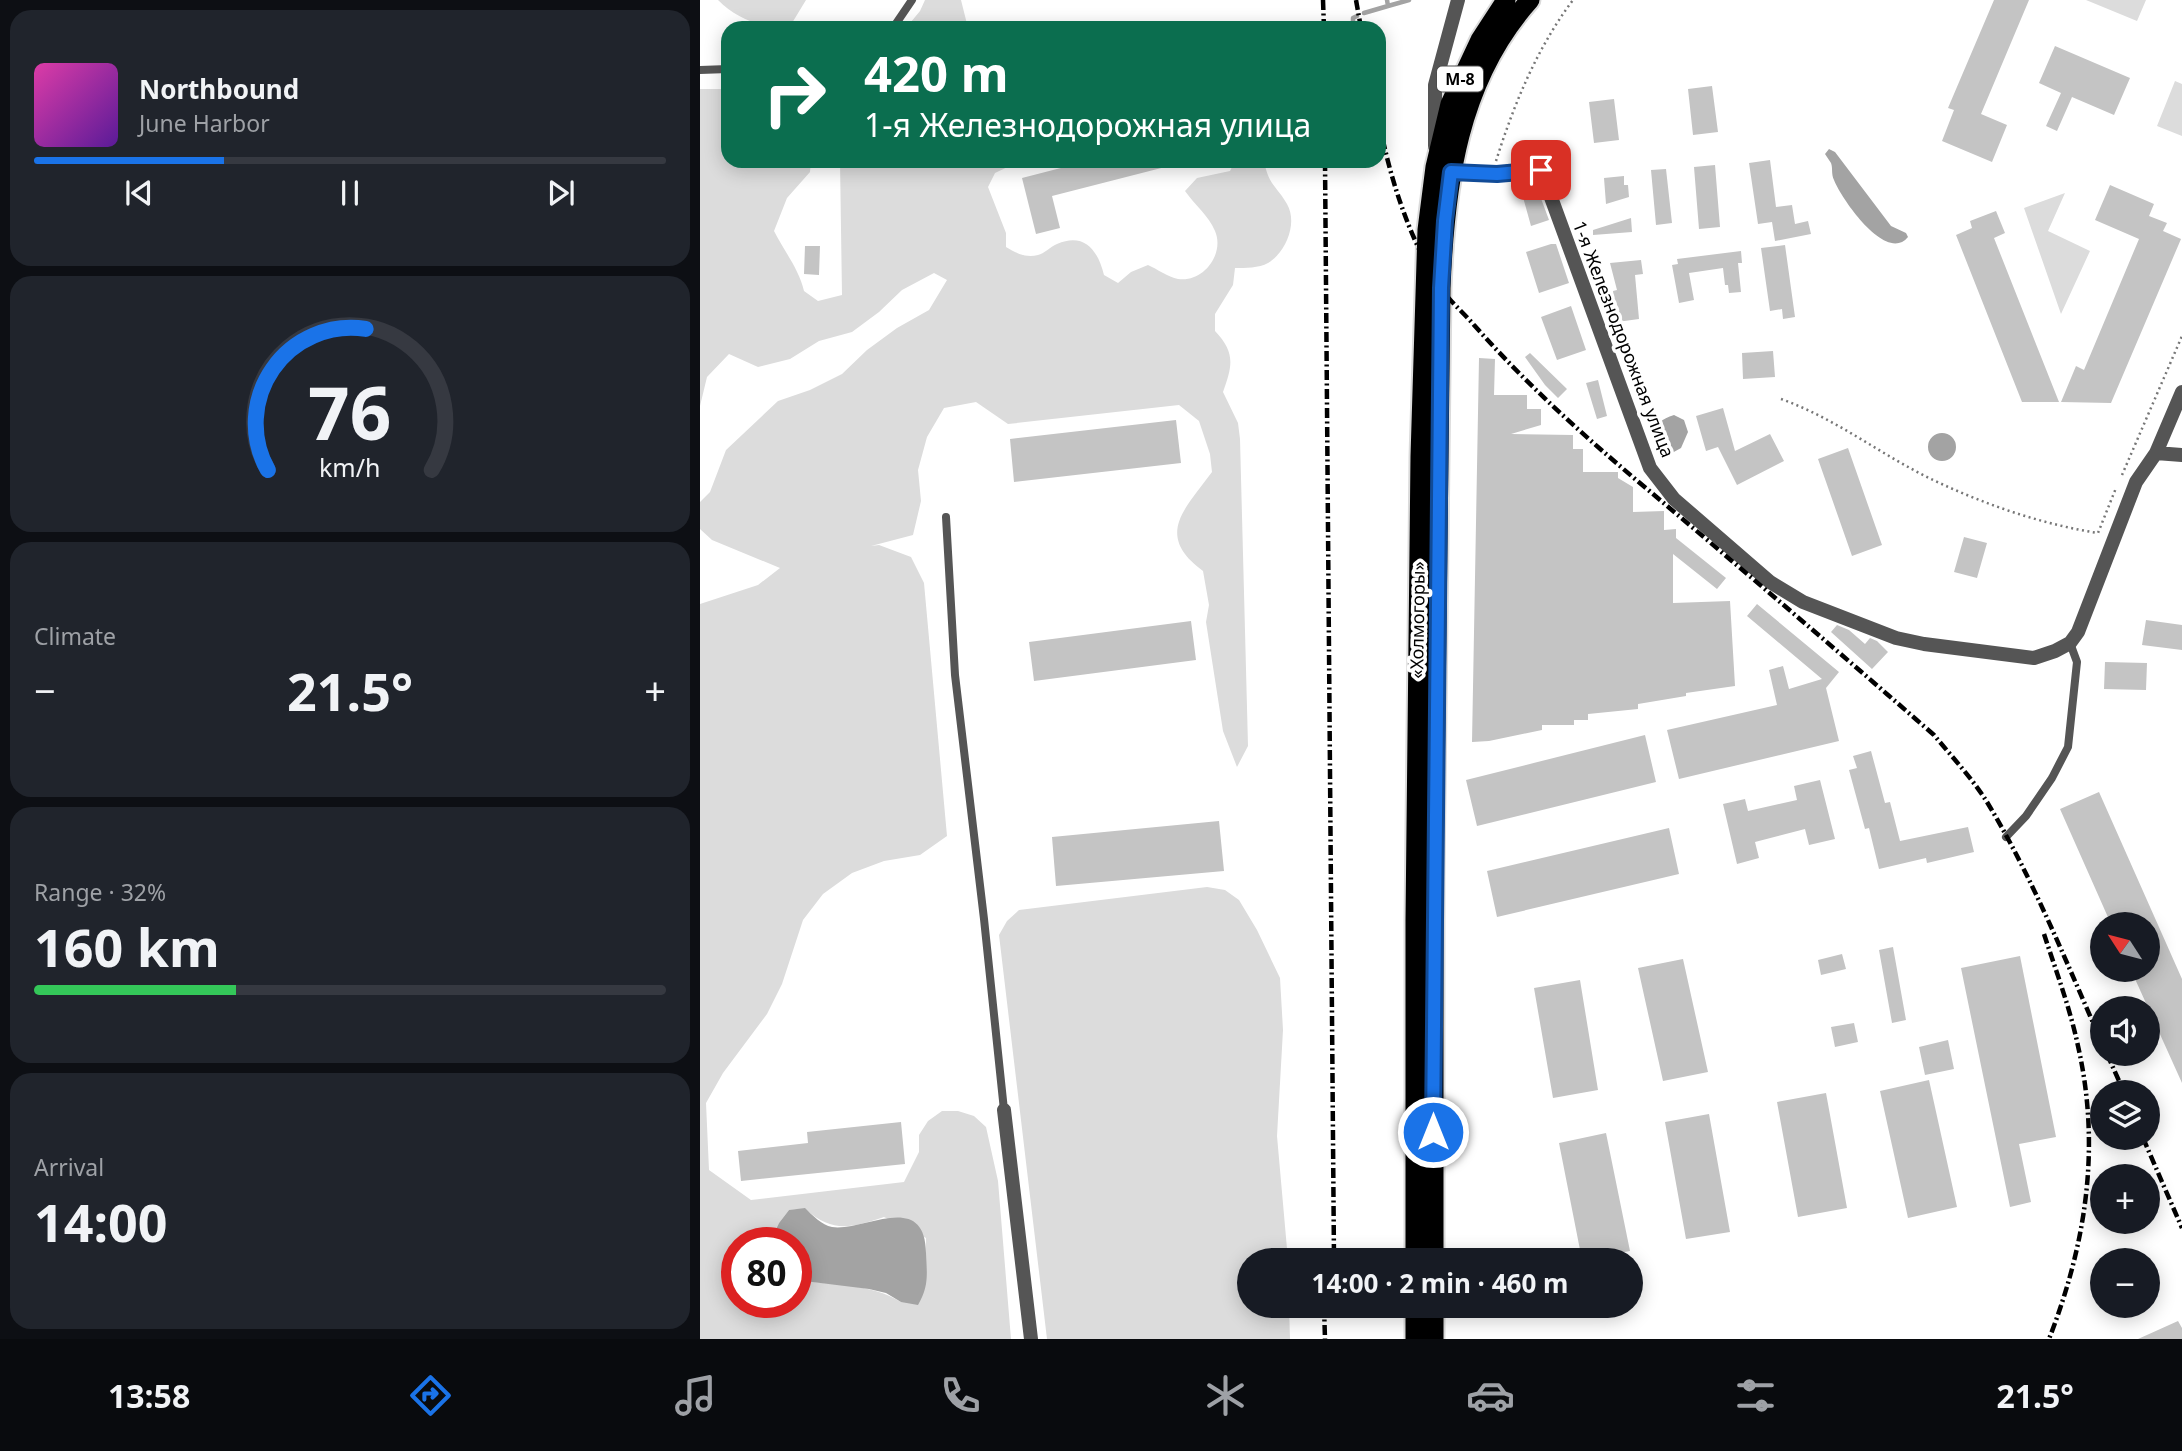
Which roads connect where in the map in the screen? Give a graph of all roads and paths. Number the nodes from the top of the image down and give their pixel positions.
1 (912, 0) edge
2 (1506, 0) edge
3 (1530, 0) edge
4 (1573, 0) edge
5 (1457, 1) edge
6 (898, 21) edge
7 (721, 69) edge
8 (700, 70) edge
9 (1443, 169) junction
10 (1491, 174) junction
11 (2182, 336) edge
12 (2182, 392) edge
13 (1781, 400) dead end
14 (2156, 453) junction
15 (2182, 456) edge
16 (946, 517) dead end
17 (2070, 643) junction
18 (2006, 837) dead end
19 (1004, 1110) joint
20 (1415, 1248) edge
21 (1434, 1248) edge
22 (1415, 1318) edge
23 (1434, 1318) edge
24 (1031, 1339) edge
25 (1415, 1339) edge
26 (1434, 1339) edge

1 - 6 lane
2 - 9 highway, «Холмогоры» / М-8
3 - 9 highway, «Холмогоры» / М-8
4 - 10 path
5 - 9 street
7 - 8 lane
9 - 10 street, 1-я Железнодорожная улица
9 - 20 highway, «Холмогоры» / М-8
9 - 21 highway, «Холмогоры» / М-8
10 - 17 street, 1-я Железнодорожная улица
11 - 13 path
12 - 14 street
14 - 15 street
14 - 17 street
16 - 19 lane
17 - 18 lane
19 - 24 street
22 - 25 highway
23 - 26 highway

